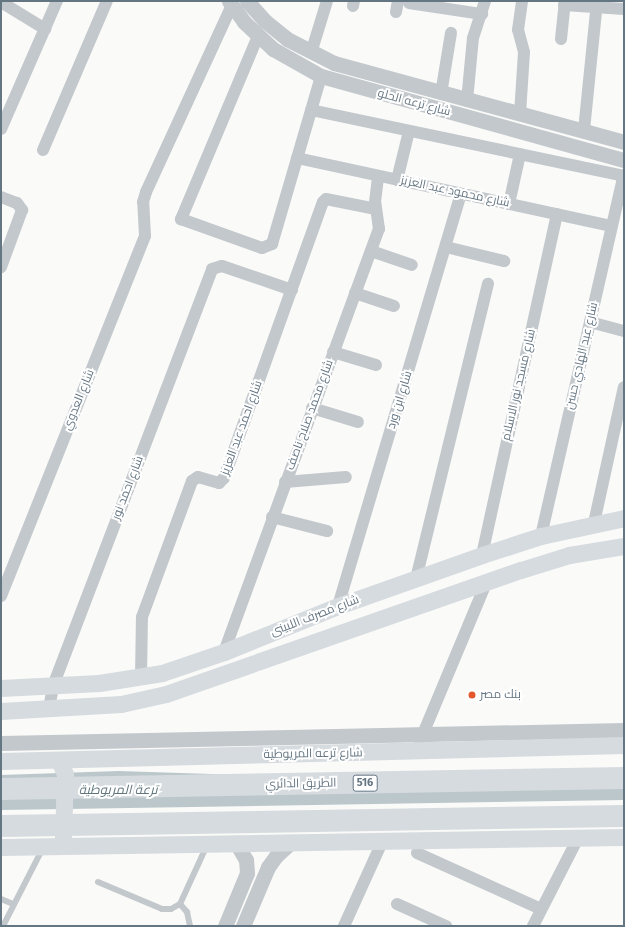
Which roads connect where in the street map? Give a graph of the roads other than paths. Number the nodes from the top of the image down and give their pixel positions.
1 (57, 1) edge
2 (107, 1) edge
3 (247, 1) edge
4 (327, 1) edge
5 (485, 1) edge
6 (522, 1) edge
7 (1, 2) edge
8 (230, 3) edge
9 (428, 3) edge
10 (564, 3) edge
11 (596, 4) edge
12 (401, 5) edge
13 (624, 9) edge
14 (482, 14) junction
15 (45, 28) junction
16 (451, 33) dead end
17 (258, 36) junction
18 (561, 39) dead end
19 (311, 53) junction
20 (321, 76) junction
21 (409, 85) junction
22 (441, 94) junction
23 (404, 100) junction
24 (467, 100) junction
25 (6, 106) edge
26 (311, 110) junction
27 (520, 114) junction
28 (1, 129) edge
29 (584, 130) junction
30 (409, 131) junction
31 (624, 142) edge
32 (43, 150) dead end
33 (520, 154) junction
34 (297, 158) junction
35 (624, 160) edge
36 (378, 176) junction
37 (624, 176) edge
38 (397, 180) junction
39 (461, 194) junction
40 (1, 197) edge
41 (508, 204) junction
42 (376, 209) junction
43 (557, 214) junction
44 (612, 226) junction
45 (6, 237) edge
46 (446, 247) junction
47 (371, 251) junction
48 (504, 261) dead end
49 (412, 266) dead end
50 (1, 267) edge
51 (488, 284) dead end
52 (292, 290) junction
53 (355, 293) junction
54 (394, 306) dead end
55 (590, 322) junction
56 (624, 331) edge
57 (333, 352) junction
58 (376, 365) dead end
59 (624, 387) edge
60 (312, 408) junction
61 (358, 422) dead end
62 (346, 477) dead end
63 (285, 482) junction
64 (272, 517) junction
65 (624, 518) edge
66 (594, 523) junction
67 (327, 531) dead end
68 (541, 536) junction
69 (624, 546) edge
70 (482, 555) junction
71 (416, 578) junction
72 (487, 582) junction
73 (1, 596) edge
74 (338, 606) junction
75 (224, 652) junction
76 (141, 678) junction
77 (52, 686) junction
78 (1, 688) edge
79 (49, 709) junction
80 (1, 711) edge
81 (624, 730) edge
82 (423, 735) junction
83 (1, 743) edge
84 (624, 745) edge
85 (415, 752) junction
86 (83, 759) junction
87 (59, 760) junction
88 (1, 761) edge
89 (624, 778) edge
90 (1, 789) edge
91 (624, 816) edge
92 (1, 826) edge
93 (624, 837) edge
94 (578, 838) junction
95 (383, 840) junction
96 (291, 842) junction
97 (236, 843) junction
98 (208, 844) junction
99 (80, 845) junction
100 (51, 846) junction
101 (1, 847) edge
102 (417, 853) dead end
103 (98, 882) dead end
104 (1, 898) edge
105 (13, 904) junction
106 (180, 904) junction
107 (398, 904) dead end
108 (541, 909) junction
109 (228, 919) edge
110 (245, 922) edge
111 (3, 926) edge
112 (190, 926) edge
113 (344, 926) edge
114 (446, 926) edge
115 (534, 926) edge

1 - 15 street
2 - 32 street
3 - 19 street, شارع ترعه الحلو
4 - 19 street
5 - 14 street
6 - 27 street
7 - 15 street
8 - 17 street, شارع ترعه الحلو
8 - 73 street, شارع العدوي
9 - 12 street
9 - 14 street
10 - 11 street
10 - 18 street
11 - 13 street
11 - 29 street
14 - 24 street
15 - 25 street
16 - 22 street
17 - 20 street, شارع ترعه الحلو
17 - 34 street
19 - 21 street, شارع ترعه الحلو
20 - 23 street, شارع ترعه الحلو
20 - 26 street
21 - 22 street, شارع ترعه الحلو
21 - 23 street
22 - 24 street, شارع ترعه الحلو
23 - 35 street, شارع ترعه الحلو
24 - 27 street, شارع ترعه الحلو
25 - 28 street
26 - 30 street
26 - 34 street
27 - 29 street, شارع ترعه الحلو
29 - 31 street, شارع ترعه الحلو
30 - 33 street
30 - 38 street
33 - 37 street
33 - 41 street
34 - 36 street, شارع محمود عبد العزيز
36 - 38 street, شارع محمود عبد العزيز
36 - 42 street, شارع محمد صلاح ناصف
37 - 44 street, شارع عبد الهادي حسن
38 - 39 street, شارع محمود عبد العزيز
39 - 41 street, شارع محمود عبد العزيز
39 - 46 street, شارع ابن ورد
40 - 45 street
41 - 43 street, شارع محمود عبد العزيز
42 - 47 street, شارع محمد صلاح ناصف
42 - 52 street, شارع احمد عبد العزيز
43 - 44 street, شارع محمود عبد العزيز
43 - 70 street, شارع مسجد نور الاسلام
44 - 55 street, شارع عبد الهادي حسن
45 - 50 street
46 - 48 street
46 - 74 street, شارع ابن ورد
47 - 49 street
47 - 53 street, شارع محمد صلاح ناصف
51 - 71 street
52 - 76 street, شارع احمد عبد العزيز
52 - 77 street, شارع احمد نور
53 - 54 street
53 - 57 street, شارع محمد صلاح ناصف
55 - 56 street
55 - 68 street, شارع عبد الهادي حسن
57 - 58 street
57 - 60 street, شارع محمد صلاح ناصف
59 - 66 street
60 - 61 street
60 - 63 street, شارع محمد صلاح ناصف
62 - 63 street
63 - 64 street, شارع محمد صلاح ناصف
64 - 67 street
64 - 75 street, شارع محمد صلاح ناصف
65 - 66 main road, شارع مصرف اللبينى
66 - 68 main road, شارع مصرف اللبينى
68 - 70 main road, شارع مصرف اللبينى
69 - 72 main road, شارع مصرف اللبينى
70 - 71 main road, شارع مصرف اللبينى
71 - 74 main road, شارع مصرف اللبينى
72 - 79 main road, شارع مصرف اللبينى
72 - 82 street
74 - 75 main road, شارع مصرف اللبينى
75 - 76 main road, شارع مصرف اللبينى
76 - 77 main road, شارع مصرف اللبينى
77 - 78 main road, شارع مصرف اللبينى
77 - 79 street, شارع احمد نور
79 - 80 main road, شارع مصرف اللبينى
81 - 82 street
82 - 83 street
82 - 85 street
84 - 85 main road, شارع ترعه المريوطية
85 - 86 main road, شارع ترعه المريوطية
86 - 87 main road, شارع ترعه المريوطية
86 - 99 main road
87 - 88 main road, شارع ترعه المريوطية
87 - 100 main road
89 - 90 highway, الطريق الدائري / 516
91 - 92 highway
93 - 94 main road
94 - 95 main road
94 - 108 street
95 - 96 main road
95 - 113 street
96 - 97 main road
96 - 110 street
97 - 98 main road
97 - 109 street
98 - 99 main road
98 - 106 lane
99 - 100 main road
100 - 101 main road
100 - 105 lane
102 - 108 street
103 - 106 lane
104 - 105 lane
105 - 111 lane
106 - 112 lane
107 - 114 street
108 - 115 street
109 - 110 street

